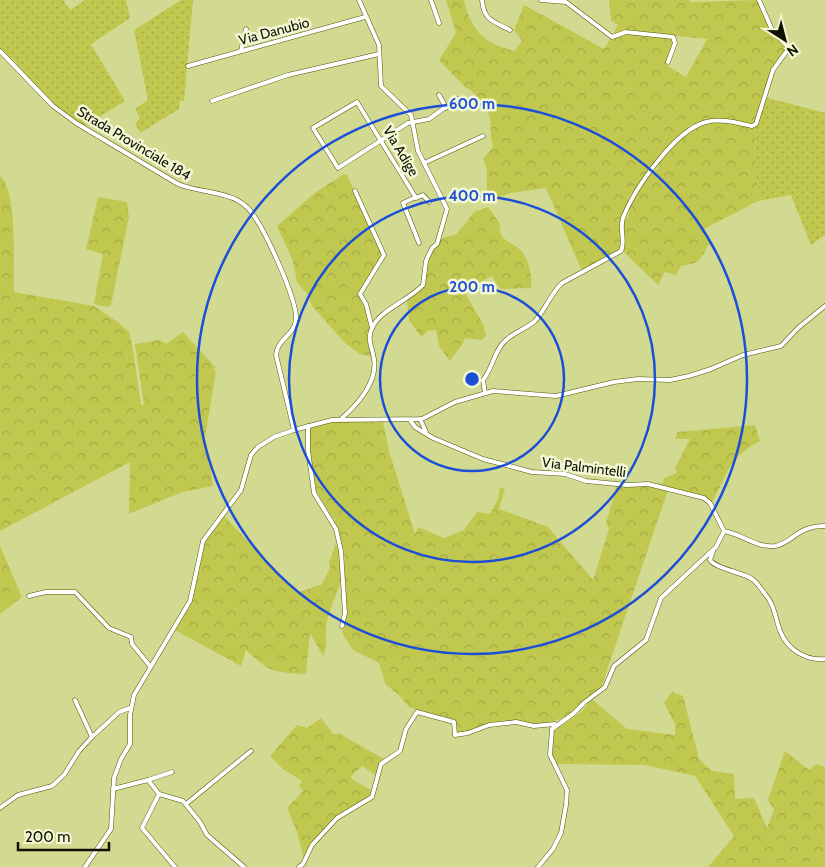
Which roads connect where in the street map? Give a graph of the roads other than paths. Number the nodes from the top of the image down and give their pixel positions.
1 (359, 0) edge
2 (431, 0) edge
3 (482, 0) edge
4 (541, 0) edge
5 (759, 0) edge
6 (365, 17) junction
7 (439, 23) dead end
8 (246, 29) dead end
9 (510, 30) dead end
10 (0, 51) edge
11 (241, 51) junction
12 (379, 54) junction
13 (668, 62) dead end
14 (188, 66) dead end
15 (439, 95) dead end
16 (457, 99) dead end
17 (212, 101) dead end
18 (446, 108) junction
19 (413, 121) junction
20 (483, 136) dead end
21 (381, 140) junction
22 (424, 163) junction
23 (355, 191) dead end
24 (416, 197) junction
25 (429, 202) dead end
26 (418, 243) dead end
27 (825, 306) edge
28 (372, 328) junction
29 (485, 393) junction
30 (341, 419) junction
31 (410, 419) junction
32 (420, 419) junction
33 (308, 426) junction
34 (294, 430) junction
35 (427, 434) junction
36 (825, 526) edge
37 (724, 531) junction
38 (716, 547) junction
39 (29, 596) dead end
40 (342, 626) dead end
41 (825, 659) edge
42 (150, 666) junction
43 (75, 700) dead end
44 (130, 708) junction
45 (557, 724) junction
46 (92, 737) junction
47 (251, 751) dead end
48 (172, 772) dead end
49 (148, 780) junction
50 (113, 789) junction
51 (159, 794) junction
52 (186, 804) junction
53 (0, 808) edge
54 (86, 867) edge
55 (175, 867) edge
56 (244, 867) edge
57 (299, 867) edge
58 (538, 867) edge

1 - 6 street
2 - 7 street
3 - 9 street
4 - 13 street
5 - 29 street
6 - 11 street, Via Danubio
6 - 12 street
8 - 11 street
10 - 34 street, Strada Provinciale 184
11 - 14 street, Via Danubio
12 - 17 street
12 - 19 street
15 - 18 street
16 - 18 street
18 - 19 street
19 - 21 street
19 - 22 street
20 - 22 street
21 - 21 street, Via Adige
21 - 24 street, Via Adige
22 - 28 street
23 - 28 street
24 - 25 street, Via Adige
24 - 26 street
27 - 29 street
28 - 30 street
29 - 32 street
30 - 31 street
30 - 33 street
31 - 32 street
31 - 35 street, Via Palmintelli
32 - 35 street
33 - 34 street
33 - 40 street
34 - 42 street
35 - 37 street, Via Palmintelli
36 - 37 street
37 - 38 street
38 - 41 street
38 - 45 street
39 - 42 street
42 - 44 street
43 - 46 street
44 - 46 street
44 - 50 street
45 - 57 street
45 - 58 street
46 - 53 street
47 - 52 street
48 - 49 street
49 - 50 street
49 - 51 street
50 - 54 street
51 - 52 street
51 - 55 street
52 - 56 street

